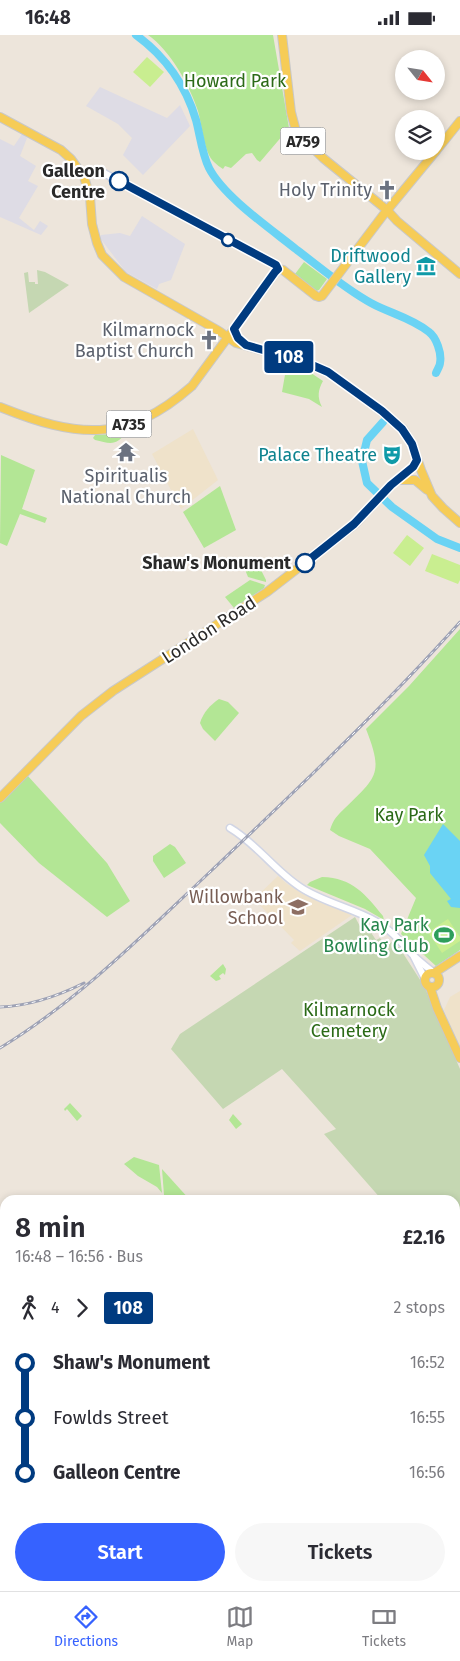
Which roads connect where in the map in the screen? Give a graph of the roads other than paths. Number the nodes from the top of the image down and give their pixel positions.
1 (282, 35) edge
2 (0, 117) edge
3 (460, 121) edge
4 (445, 140) edge
5 (429, 160) edge
6 (84, 177) junction
7 (387, 210) junction
8 (380, 220) junction
9 (397, 221) junction
10 (278, 269) junction
11 (460, 273) edge
12 (234, 329) junction
13 (227, 338) junction
14 (246, 345) junction
15 (220, 347) junction
16 (0, 407) edge
17 (417, 460) junction
18 (398, 480) junction
19 (432, 496) junction
20 (460, 523) edge
21 (0, 798) edge
22 (230, 828) dead end
23 (412, 954) junction
24 (460, 956) edge
25 (438, 978) junction
26 (425, 979) junction
27 (430, 987) junction
28 (438, 1008) junction
29 (460, 1059) edge

1 - 7 main road, A759
2 - 6 main road
3 - 4 main road
5 - 7 main road
6 - 10 street
6 - 13 main road
7 - 8 main road
7 - 9 main road
8 - 9 main road
8 - 10 main road
9 - 11 main road
10 - 12 main road, A735
12 - 13 main road, A735
12 - 14 main road
13 - 14 main road
13 - 15 main road, A735
14 - 15 main road
14 - 17 main road
15 - 16 main road, A735
17 - 18 main road, London Road
17 - 19 main road
18 - 19 main road
18 - 21 main road, London Road
19 - 20 main road
22 - 23 street
23 - 25 street
23 - 26 street
24 - 25 main road
25 - 26 main road
25 - 27 main road
25 - 28 main road
26 - 27 main road
27 - 28 main road
28 - 29 main road

